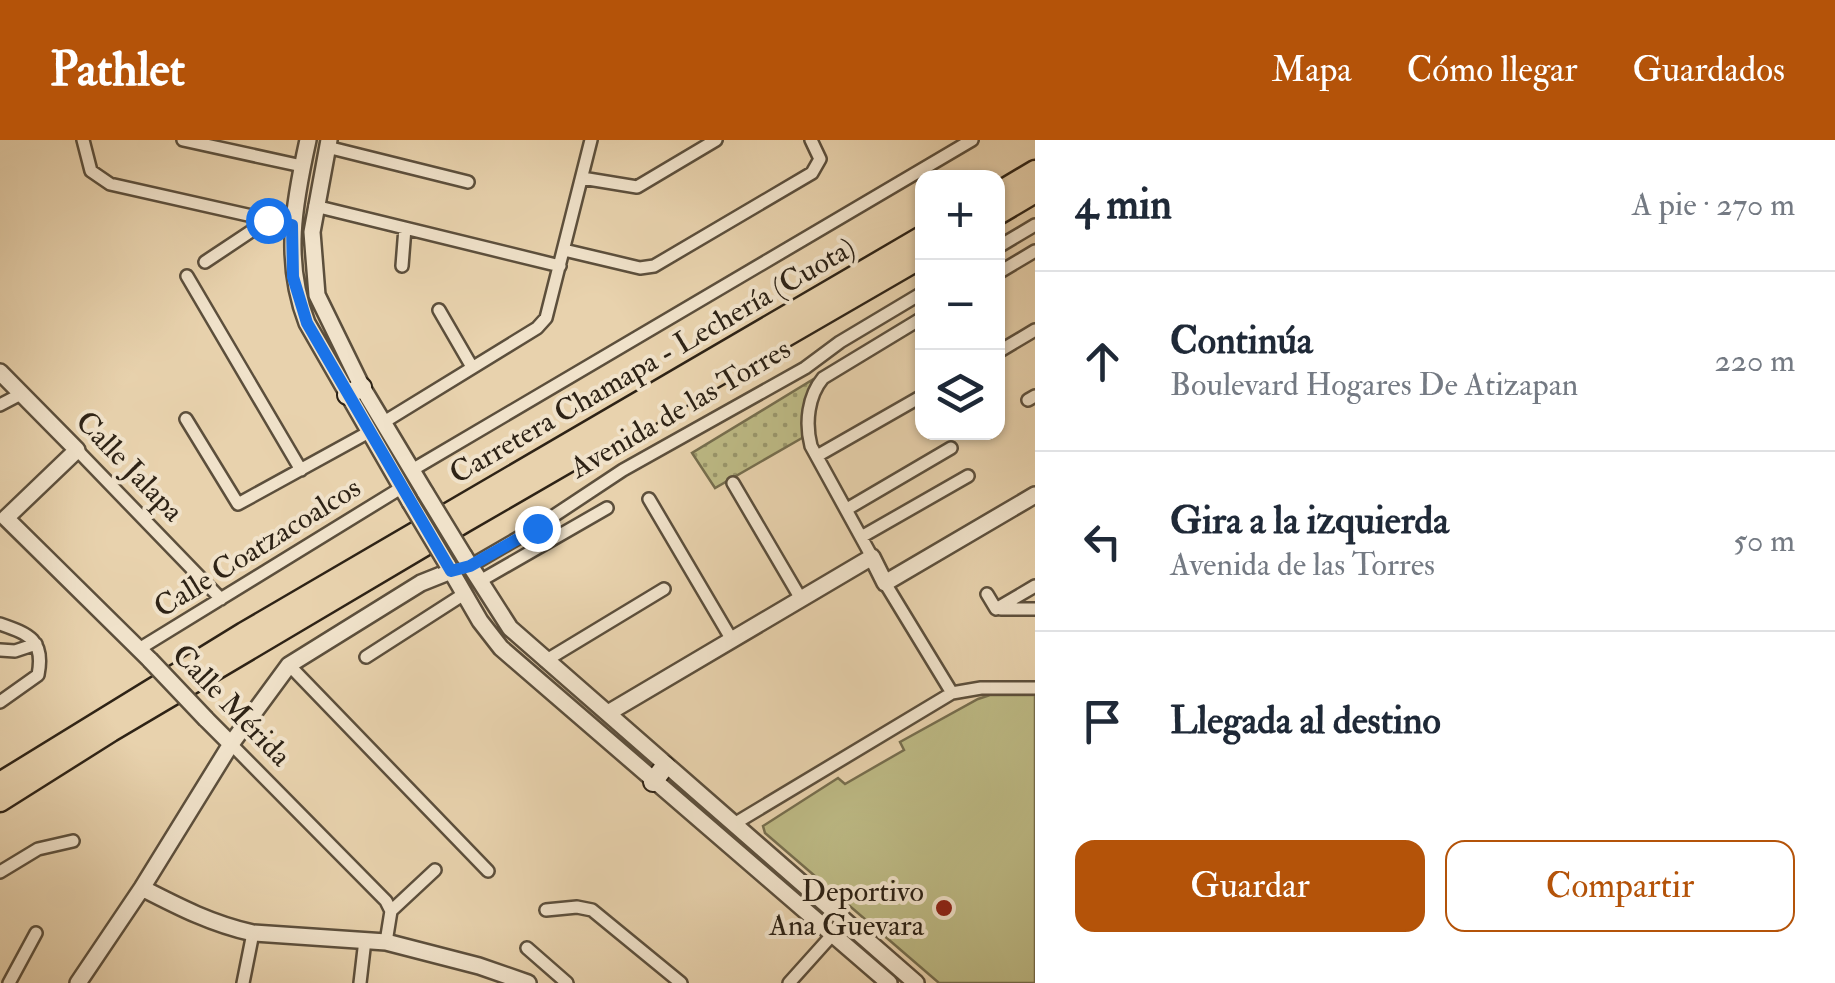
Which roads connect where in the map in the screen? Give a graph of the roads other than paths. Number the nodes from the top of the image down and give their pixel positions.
1 (84, 140) edge
2 (183, 140) edge
3 (308, 140) edge
4 (591, 140) edge
5 (716, 140) edge
6 (972, 140) edge
7 (816, 142) edge
8 (328, 144) edge
9 (302, 166) junction
10 (1035, 171) edge
11 (582, 178) junction
12 (468, 182) dead end
13 (1005, 189) edge
14 (1035, 192) edge
15 (316, 206) junction
16 (1005, 210) edge
17 (268, 220) junction
18 (1035, 224) edge
19 (292, 225) junction
20 (406, 228) junction
21 (915, 241) edge
22 (1005, 243) edge
23 (564, 250) junction
24 (1035, 252) edge
25 (917, 260) edge
26 (205, 262) dead end
27 (402, 266) dead end
28 (560, 266) junction
29 (1005, 270) edge
30 (187, 276) dead end
31 (915, 296) edge
32 (439, 310) dead end
33 (915, 322) edge
34 (1035, 330) edge
35 (1001, 350) edge
36 (472, 367) junction
37 (0, 372) edge
38 (355, 391) junction
39 (21, 394) junction
40 (915, 400) edge
41 (0, 405) edge
42 (186, 419) dead end
43 (384, 422) junction
44 (369, 432) junction
45 (951, 448) dead end
46 (77, 450) junction
47 (817, 456) junction
48 (302, 470) junction
49 (412, 470) junction
50 (968, 476) dead end
51 (733, 483) dead end
52 (406, 495) junction
53 (1035, 495) edge
54 (649, 499) dead end
55 (607, 508) dead end
56 (847, 509) junction
57 (3, 521) edge
58 (863, 536) junction
59 (872, 556) junction
60 (467, 561) junction
61 (449, 568) junction
62 (480, 581) junction
63 (885, 582) junction
64 (1035, 586) edge
65 (664, 589) dead end
66 (464, 594) junction
67 (987, 594) dead end
68 (220, 599) junction
69 (801, 599) junction
70 (996, 608) junction
71 (1035, 609) edge
72 (0, 624) edge
73 (732, 640) junction
74 (36, 644) junction
75 (0, 650) edge
76 (144, 654) junction
77 (366, 656) dead end
78 (545, 661) junction
79 (289, 665) junction
80 (1035, 688) edge
81 (952, 693) junction
82 (0, 702) edge
83 (608, 713) junction
84 (231, 744) junction
85 (666, 766) junction
86 (653, 782) junction
87 (0, 783) edge
88 (0, 802) edge
89 (734, 824) junction
90 (73, 841) dead end
91 (435, 870) dead end
92 (488, 871) dead end
93 (0, 872) edge
94 (142, 888) junction
95 (546, 910) dead end
96 (392, 911) junction
97 (36, 932) dead end
98 (253, 933) junction
99 (833, 934) junction
100 (365, 940) junction
101 (386, 942) junction
102 (527, 948) dead end
103 (478, 975) edge
104 (9, 983) edge
105 (78, 983) edge
106 (244, 983) edge
107 (360, 983) edge
108 (528, 983) edge
109 (567, 983) edge
110 (680, 983) edge
111 (788, 983) edge
112 (889, 983) edge
113 (916, 983) edge

1 - 17 street
2 - 9 street
3 - 9 street
4 - 11 street
5 - 11 street
6 - 49 street
7 - 23 street
8 - 12 street
8 - 15 street
9 - 19 street
10 - 13 highway
11 - 23 street
14 - 16 highway
15 - 20 street
15 - 38 street
17 - 19 street
17 - 26 street
18 - 22 street
19 - 38 street
20 - 27 street
20 - 28 street
21 - 87 highway, Carretera Chamapa - Lechería (Cuota)
23 - 28 street
24 - 29 street
25 - 88 highway, Carretera Chamapa - Lechería (Cuota)
28 - 36 street
30 - 48 street
31 - 60 street, Avenida de las Torres
32 - 36 street
33 - 47 street
34 - 35 street
36 - 43 street
37 - 39 street, Calle Jalapa
38 - 43 street
38 - 44 street
39 - 41 street
39 - 46 street, Calle Jalapa
40 - 47 street
42 - 48 street
43 - 49 street
44 - 48 street
44 - 52 street
45 - 56 street
46 - 57 street
46 - 68 street, Calle Jalapa
47 - 56 street
49 - 60 street, bridge
50 - 58 street
51 - 69 street
52 - 61 street, bridge
52 - 68 street, Calle Coatzacoalcos
53 - 63 street
54 - 73 street
55 - 62 street
56 - 58 street
57 - 76 street, Calle Mérida
58 - 59 street
59 - 63 street
59 - 69 street
60 - 61 street, Avenida de las Torres
60 - 62 street
61 - 66 street
61 - 79 street, Avenida de las Torres
62 - 78 street
63 - 81 street
64 - 70 street
65 - 78 street
66 - 77 street
66 - 86 street
67 - 70 street
68 - 76 street, Calle Coatzacoalcos
69 - 73 street
70 - 71 street
72 - 74 street
73 - 83 street
74 - 75 street
74 - 82 street
76 - 84 street, Calle Mérida, bridge
78 - 83 street
79 - 84 street, Avenida de las Torres
79 - 92 street
80 - 81 street
81 - 89 street
83 - 85 street
84 - 94 street, Avenida de las Torres
84 - 96 street, Calle Mérida
85 - 86 main road
85 - 89 street
86 - 99 street
89 - 113 street
90 - 93 street
91 - 96 street
94 - 98 street
94 - 105 street, Avenida de las Torres
95 - 110 street
96 - 101 street
97 - 104 street
98 - 100 street
98 - 106 street
99 - 111 street
99 - 112 street
100 - 101 street
100 - 107 street
101 - 103 street
102 - 109 street
103 - 108 street

